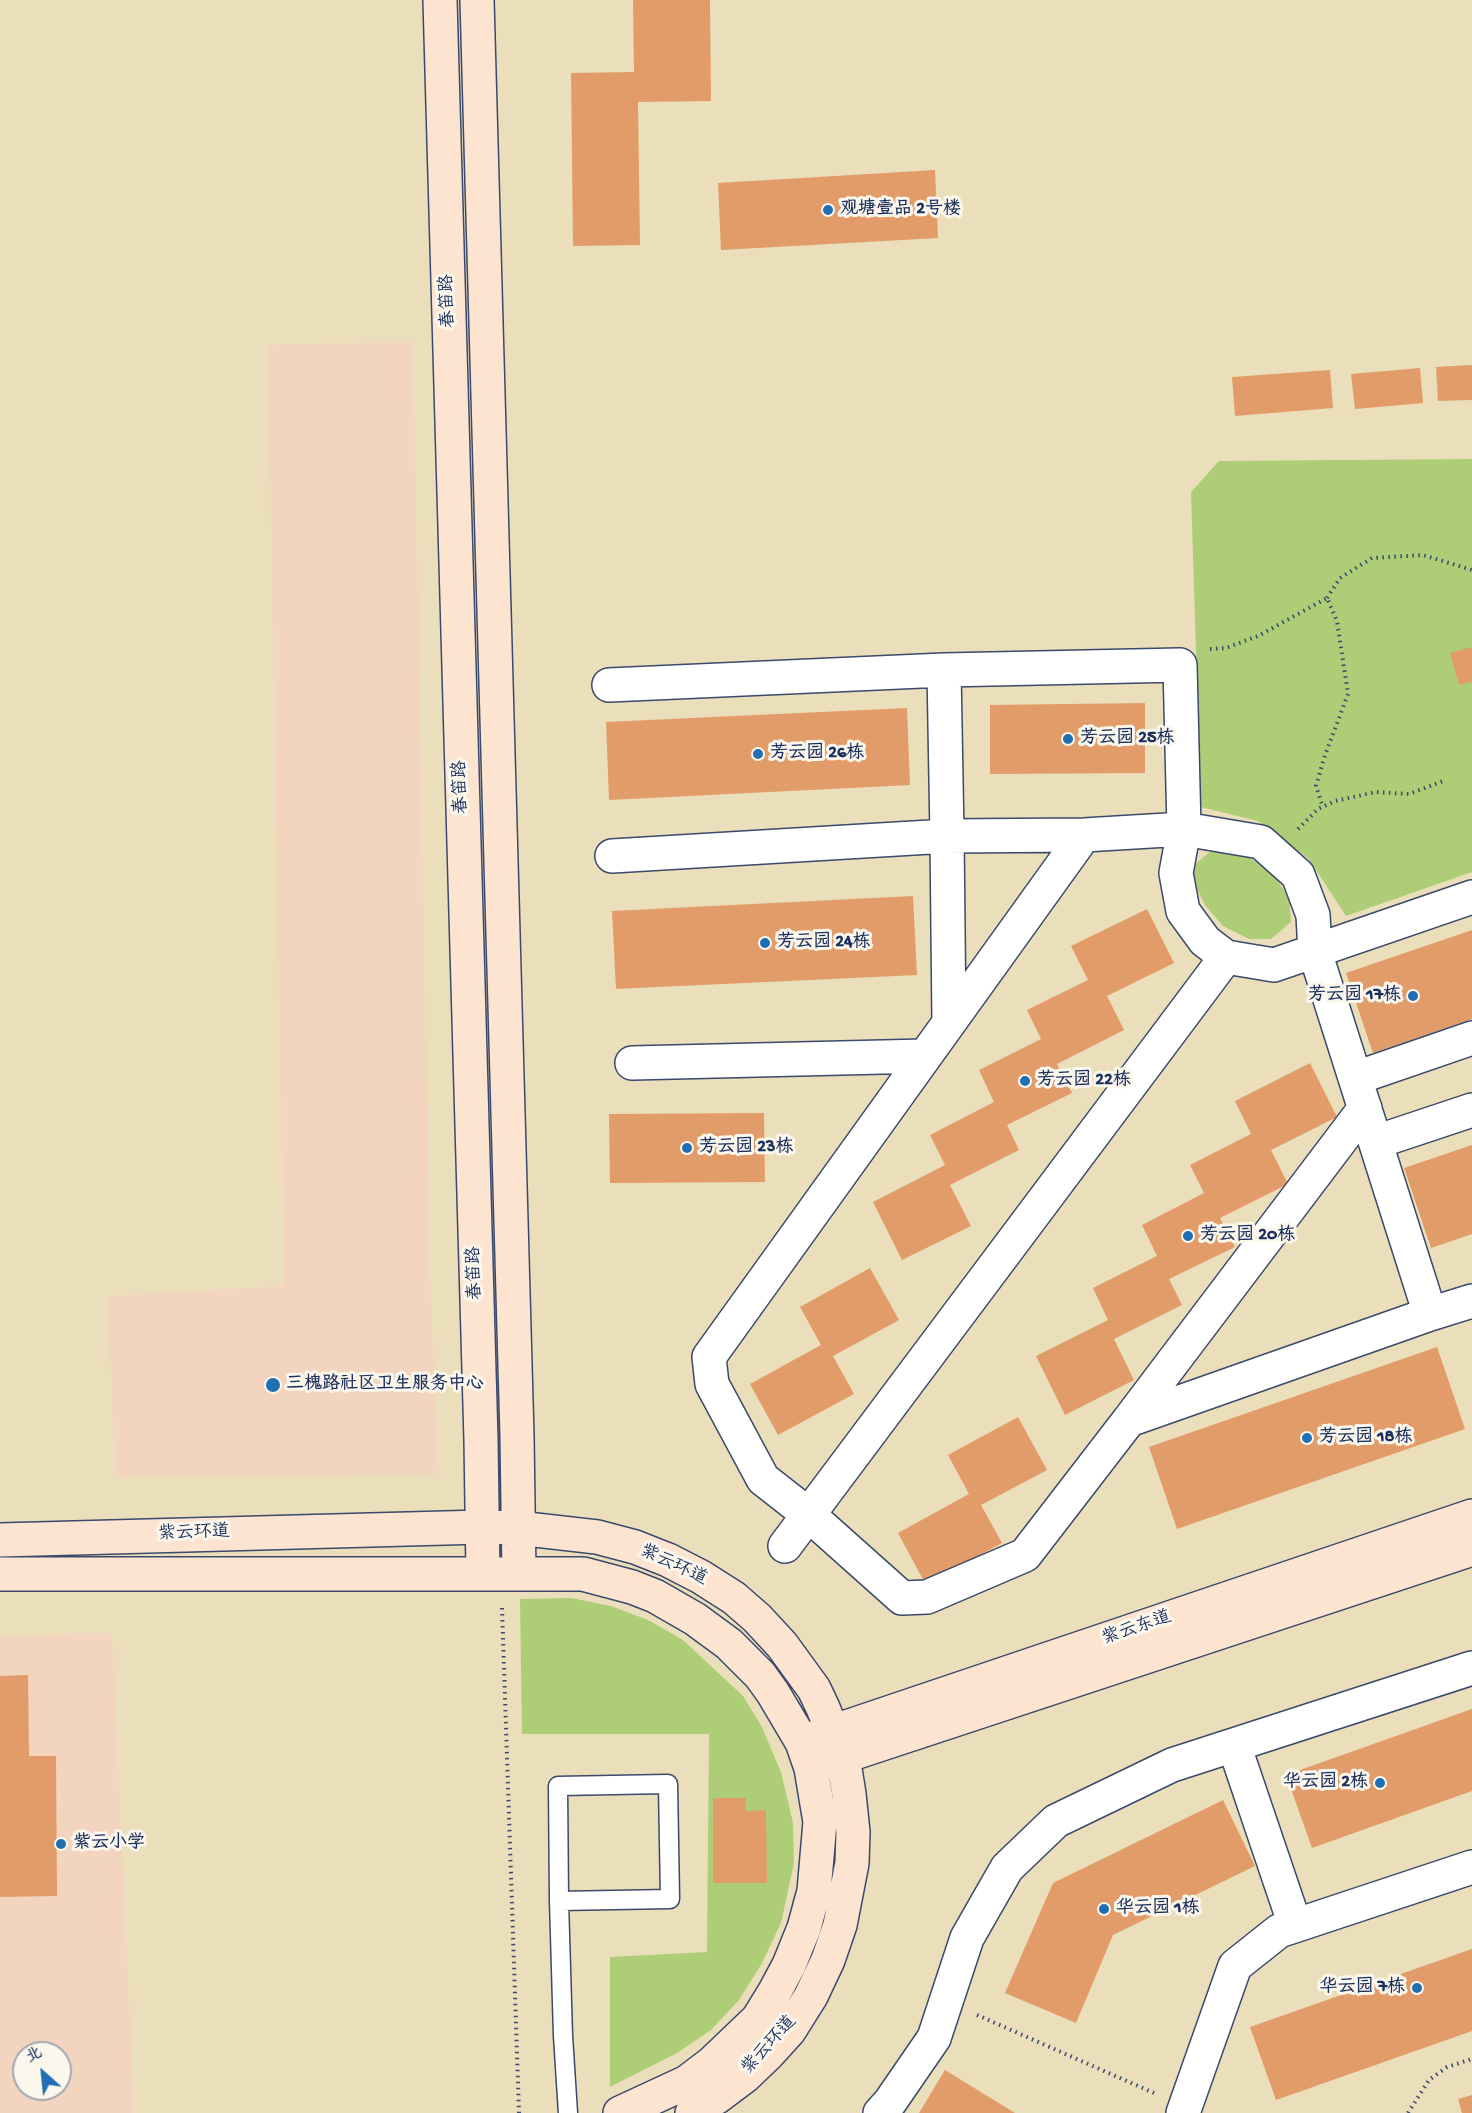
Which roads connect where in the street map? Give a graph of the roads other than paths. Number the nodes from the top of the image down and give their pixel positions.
1 (440, 0) edge
2 (477, 0) edge
3 (944, 670) junction
4 (609, 685) dead end
5 (1184, 829) junction
6 (1084, 835) junction
7 (947, 836) junction
8 (612, 856) dead end
9 (1472, 897) edge
10 (1316, 952) junction
11 (1226, 957) junction
12 (949, 1023) junction
13 (1472, 1038) edge
14 (926, 1056) junction
15 (632, 1063) dead end
16 (1360, 1093) junction
17 (1472, 1110) edge
18 (1376, 1142) junction
19 (1472, 1301) edge
20 (1430, 1314) junction
21 (1129, 1420) junction
22 (809, 1515) junction
23 (1472, 1516) edge
24 (482, 1527) junction
25 (518, 1528) junction
26 (0, 1540) edge
27 (785, 1546) dead end
28 (1472, 1549) edge
29 (501, 1574) junction
30 (0, 1575) edge
31 (1472, 1668) edge
32 (915, 1718) junction
33 (1234, 1745) junction
34 (827, 1751) junction
35 (853, 1832) junction
36 (1472, 1867) edge
37 (560, 1901) junction
38 (1295, 1925) junction
39 (567, 2106) edge
40 (1184, 2110) edge
41 (579, 2113) edge
42 (620, 2113) edge
43 (692, 2113) edge
44 (880, 2113) edge

1 - 24 street, 春笛路
2 - 25 street, 春笛路
3 - 4 street
3 - 5 street
3 - 7 street
5 - 6 street
5 - 10 street
5 - 11 street
6 - 7 street
6 - 12 street
7 - 8 street
7 - 12 street
9 - 10 street
10 - 11 street
10 - 16 street
11 - 22 street
12 - 14 street
13 - 16 street
14 - 15 street
14 - 22 street
16 - 18 street
16 - 21 street
17 - 18 street
18 - 20 street
19 - 20 street
20 - 21 street
21 - 22 street
22 - 27 street
23 - 32 street, 紫云东道
24 - 25 street, 紫云环道
24 - 26 street, 紫云环道
24 - 29 street, 春笛路
25 - 29 street, 春笛路
25 - 34 street, 紫云环道
28 - 32 street, 紫云东道
29 - 30 street, 紫云环道
29 - 34 street, 紫云环道
31 - 33 street
32 - 34 street, 紫云东道
32 - 35 street
33 - 38 street
33 - 44 street
34 - 35 street, 紫云环道
34 - 42 street, 紫云环道
35 - 43 street, 紫云环道
36 - 38 street
37 - 37 lane
37 - 39 lane
38 - 40 street
39 - 41 lane

